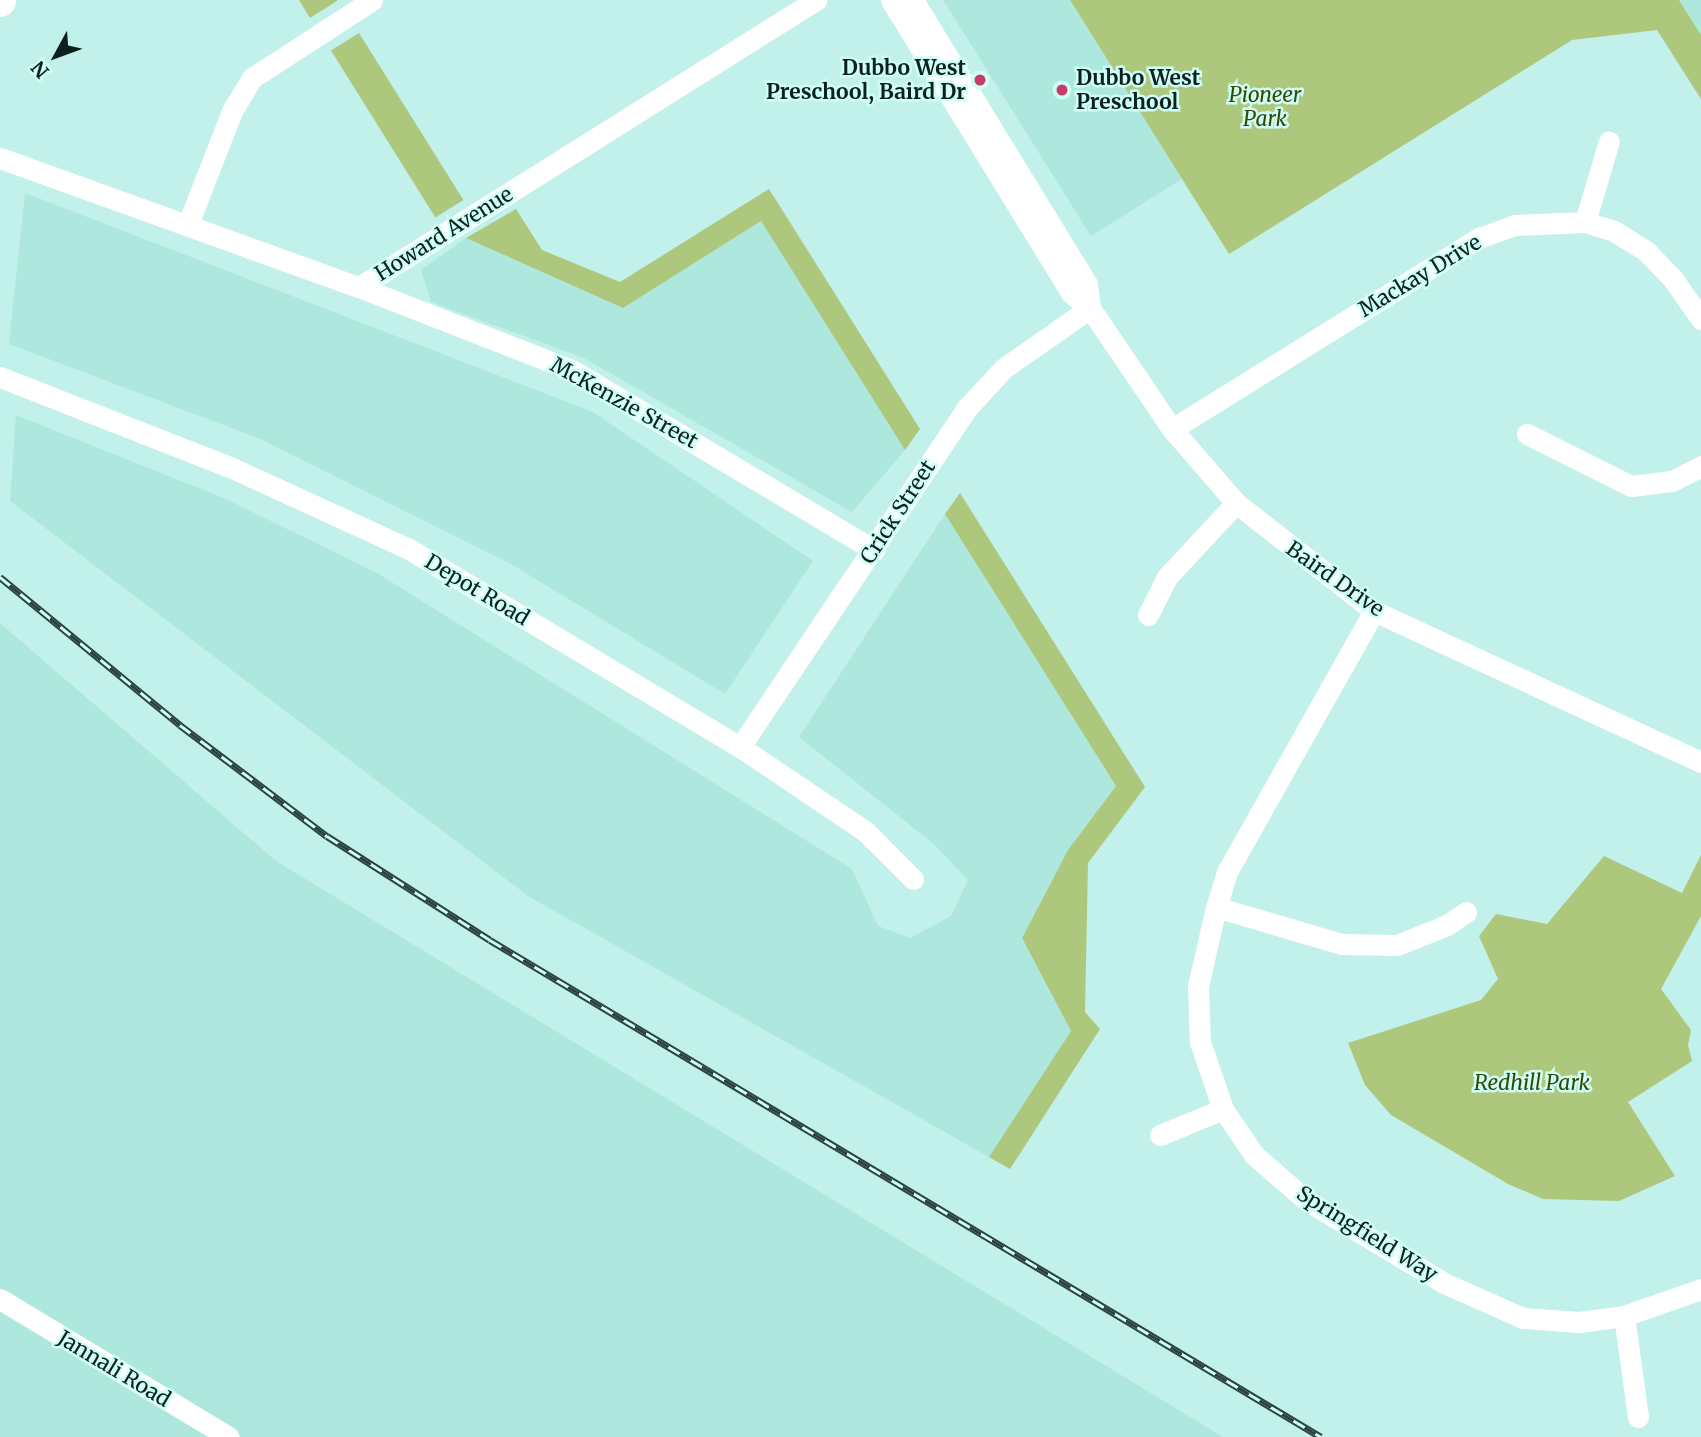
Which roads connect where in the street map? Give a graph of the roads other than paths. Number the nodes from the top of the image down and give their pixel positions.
1 (372, 0) edge
2 (816, 0) edge
3 (891, 0) edge
4 (913, 0) edge
5 (1609, 141) dead end
6 (0, 158) edge
7 (1584, 222) junction
8 (188, 224) junction
9 (359, 287) junction
10 (1090, 308) junction
11 (1701, 319) edge
12 (0, 377) edge
13 (1172, 429) junction
14 (1527, 434) dead end
15 (1701, 466) edge
16 (1236, 503) junction
17 (874, 550) junction
18 (1374, 611) junction
19 (1148, 615) dead end
20 (740, 747) junction
21 (1701, 762) edge
22 (912, 879) dead end
23 (1216, 907) junction
24 (1466, 912) dead end
25 (1223, 1109) junction
26 (1160, 1135) dead end
27 (1701, 1289) edge
28 (0, 1299) edge
29 (1624, 1316) junction
30 (1638, 1417) dead end
31 (229, 1437) edge

1 - 8 street
2 - 9 street, Howard Avenue
3 - 10 street, Baird Drive
4 - 10 street, Baird Drive
5 - 7 street
6 - 8 street, Howard Avenue
7 - 11 street, Mackay Drive
7 - 13 street, Mackay Drive
8 - 9 street, Howard Avenue
9 - 17 street, McKenzie Street
10 - 13 street, Baird Drive
10 - 17 street, Crick Street
12 - 20 street, Depot Road
13 - 16 street, Baird Drive
14 - 15 street
16 - 18 street, Baird Drive
16 - 19 street
17 - 20 street, Crick Street
18 - 21 street, Baird Drive
18 - 23 street, Springfield Way
20 - 22 street, Depot Road
23 - 24 street
23 - 25 street, Springfield Way
25 - 26 street
25 - 29 street, Springfield Way
27 - 29 street, Springfield Way
28 - 31 street, Jannali Road
29 - 30 street

